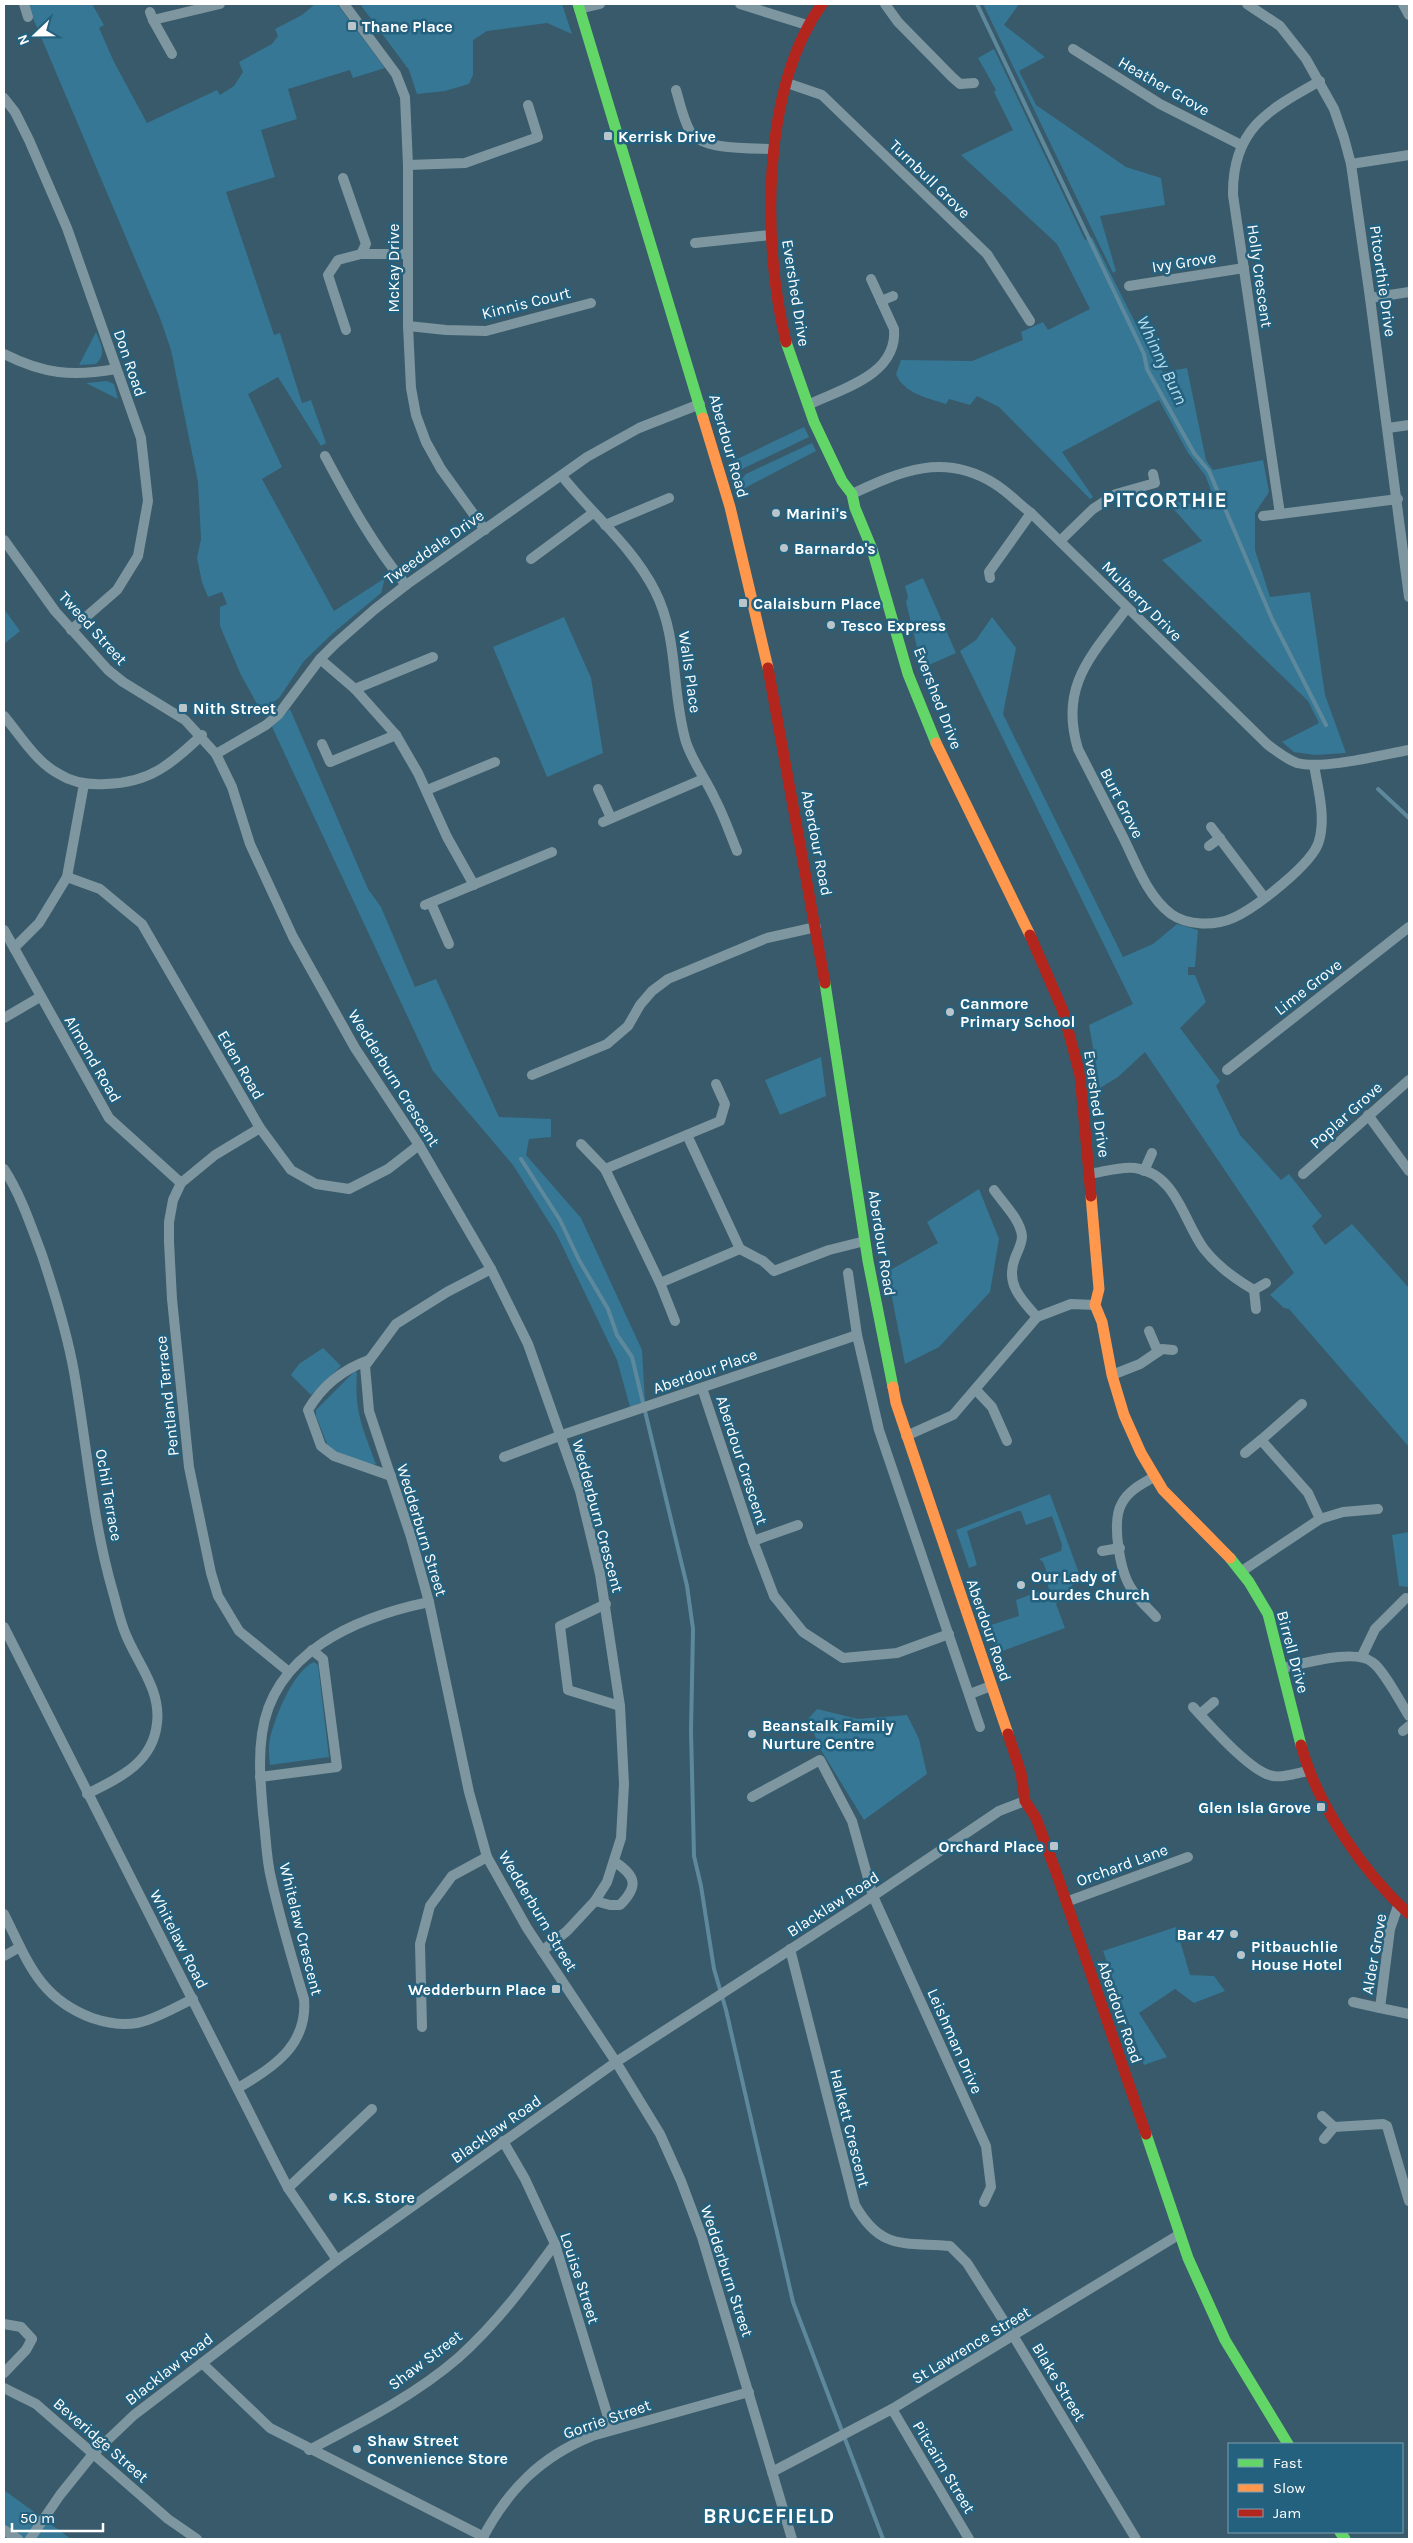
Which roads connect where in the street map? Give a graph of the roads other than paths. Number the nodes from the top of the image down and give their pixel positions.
1 (24, 4) edge
2 (220, 4) edge
3 (344, 4) edge
4 (600, 4) edge
5 (740, 4) edge
6 (822, 4) edge
7 (885, 4) edge
8 (1247, 4) edge
9 (1403, 4) edge
10 (579, 6) edge
11 (1409, 15) edge
12 (28, 17) dead end
13 (807, 25) junction
14 (1074, 49) dead end
15 (172, 54) dead end
16 (1320, 81) junction
17 (787, 84) junction
18 (974, 84) dead end
19 (676, 90) dead end
20 (4, 98) edge
21 (528, 105) dead end
22 (1241, 145) junction
23 (774, 149) junction
24 (1409, 155) edge
25 (1351, 164) junction
26 (408, 165) junction
27 (343, 178) dead end
28 (770, 235) junction
29 (695, 243) dead end
30 (361, 254) junction
31 (408, 254) junction
32 (1244, 268) junction
33 (871, 279) dead end
34 (1129, 286) dead end
35 (1409, 292) edge
36 (893, 296) dead end
37 (1370, 298) junction
38 (881, 301) junction
39 (591, 302) dead end
40 (1030, 321) dead end
41 (408, 326) junction
42 (346, 330) dead end
43 (4, 354) edge
44 (116, 369) junction
45 (700, 404) junction
46 (808, 405) junction
47 (1409, 425) edge
48 (1388, 428) junction
49 (325, 456) dead end
50 (562, 476) junction
51 (1155, 483) dead end
52 (852, 494) junction
53 (669, 498) dead end
54 (1398, 499) junction
55 (593, 513) junction
56 (1030, 513) junction
57 (1280, 514) junction
58 (1263, 516) dead end
59 (606, 525) junction
60 (484, 530) junction
61 (4, 540) edge
62 (1060, 541) junction
63 (531, 559) dead end
64 (1408, 560) edge
65 (990, 578) dead end
66 (406, 585) junction
67 (1409, 597) edge
68 (1127, 608) junction
69 (71, 630) junction
70 (433, 656) dead end
71 (320, 659) junction
72 (355, 689) junction
73 (4, 716) edge
74 (396, 735) junction
75 (202, 736) junction
76 (322, 744) dead end
77 (1409, 750) edge
78 (216, 754) junction
79 (495, 762) dead end
80 (1314, 765) junction
81 (703, 779) junction
82 (84, 784) junction
83 (598, 789) dead end
84 (427, 790) junction
85 (1211, 827) dead end
86 (1220, 838) junction
87 (1209, 846) dead end
88 (552, 852) dead end
89 (737, 852) dead end
90 (67, 877) junction
91 (474, 885) junction
92 (1264, 897) junction
93 (816, 927) junction
94 (1409, 927) edge
95 (4, 930) edge
96 (449, 944) dead end
97 (14, 948) junction
98 (40, 997) junction
99 (4, 1018) edge
100 (1227, 1070) dead end
101 (532, 1075) dead end
102 (1409, 1080) edge
103 (716, 1084) dead end
104 (1368, 1115) junction
105 (260, 1128) junction
106 (687, 1135) junction
107 (581, 1144) dead end
108 (419, 1145) junction
109 (1152, 1153) dead end
110 (4, 1169) edge
111 (605, 1169) junction
112 (1144, 1171) junction
113 (1409, 1171) edge
114 (1089, 1174) junction
115 (1303, 1174) dead end
116 (181, 1183) junction
117 (994, 1190) dead end
118 (865, 1241) junction
119 (740, 1249) junction
120 (490, 1269) junction
121 (848, 1273) dead end
122 (660, 1283) junction
123 (1266, 1283) dead end
124 (1254, 1290) junction
125 (1095, 1305) junction
126 (1256, 1309) dead end
127 (1038, 1318) junction
128 (675, 1321) dead end
129 (1149, 1331) dead end
130 (857, 1336) junction
131 (1173, 1350) dead end
132 (1158, 1352) junction
133 (370, 1360) junction
134 (1112, 1375) junction
135 (702, 1388) junction
136 (976, 1390) junction
137 (1302, 1404) dead end
138 (562, 1435) junction
139 (906, 1436) junction
140 (1261, 1440) junction
141 (1007, 1441) dead end
142 (1246, 1453) dead end
143 (504, 1457) dead end
144 (391, 1476) junction
145 (1154, 1477) junction
146 (1378, 1509) dead end
147 (1320, 1519) junction
148 (798, 1525) dead end
149 (753, 1541) junction
150 (1120, 1548) junction
151 (1102, 1552) dead end
152 (1242, 1571) junction
153 (1406, 1598) dead end
154 (429, 1602) junction
155 (606, 1604) junction
156 (1156, 1617) dead end
157 (4, 1627) edge
158 (949, 1634) junction
159 (312, 1650) junction
160 (1362, 1656) junction
161 (1282, 1668) junction
162 (289, 1672) junction
163 (991, 1686) junction
164 (970, 1694) junction
165 (1214, 1702) dead end
166 (620, 1706) junction
167 (1409, 1716) edge
168 (980, 1728) dead end
169 (1308, 1771) junction
170 (260, 1778) junction
171 (87, 1794) junction
172 (752, 1797) dead end
173 (1026, 1800) junction
174 (487, 1857) junction
175 (1188, 1857) dead end
176 (615, 1862) junction
177 (873, 1896) junction
178 (595, 1900) junction
179 (1066, 1902) junction
180 (1398, 1906) junction
181 (4, 1914) edge
182 (1409, 1914) edge
183 (20, 1947) junction
184 (790, 1950) junction
185 (542, 1951) junction
186 (4, 1956) edge
187 (193, 1999) junction
188 (1353, 2002) dead end
189 (1380, 2008) junction
190 (1409, 2014) edge
191 (422, 2027) dead end
192 (616, 2062) junction
193 (238, 2088) junction
194 (372, 2109) dead end
195 (1322, 2116) dead end
196 (1334, 2127) junction
197 (1324, 2139) dead end
198 (503, 2141) junction
199 (288, 2188) junction
200 (1409, 2201) edge
201 (984, 2202) dead end
202 (1180, 2234) junction
203 (555, 2244) junction
204 (950, 2246) joint
205 (337, 2260) junction
206 (4, 2324) edge
207 (1014, 2337) junction
208 (202, 2362) junction
209 (4, 2373) edge
210 (4, 2388) edge
211 (749, 2392) junction
212 (892, 2409) junction
213 (612, 2430) junction
214 (1287, 2443) edge
215 (309, 2450) junction
216 (93, 2454) junction
217 (772, 2472) junction
218 (4, 2530) edge
219 (483, 2538) edge
220 (18, 2539) edge
221 (30, 2539) edge
222 (198, 2539) edge
223 (792, 2539) edge
224 (970, 2539) edge
225 (1136, 2539) edge

1 - 12 street
2 - 15 street
3 - 26 street, McKay Drive
4 - 10 street
5 - 13 street
6 - 13 main road, Evershed Drive
7 - 18 street
8 - 16 street, Pitcorthie Drive
9 - 11 street
10 - 45 main road, Aberdour Road
13 - 17 main road, Evershed Drive
14 - 22 street, Heather Grove
16 - 22 street, Holly Crescent
16 - 25 street, Pitcorthie Drive
17 - 23 main road, Evershed Drive
17 - 40 street, Turnbull Grove
19 - 23 street
20 - 44 street, Don Road
21 - 26 street
22 - 32 street, Holly Crescent
23 - 28 main road, Evershed Drive
24 - 25 street
25 - 37 street, Pitcorthie Drive
26 - 31 street, McKay Drive
27 - 30 street
28 - 29 street
28 - 46 main road, Evershed Drive
30 - 31 street
30 - 42 street
31 - 41 street, McKay Drive
32 - 34 street, Ivy Grove
32 - 57 street, Holly Crescent
33 - 38 street
35 - 37 street
36 - 38 street
37 - 48 street, Pitcorthie Drive
38 - 46 street
39 - 41 street, Kinnis Court
41 - 60 street, McKay Drive
43 - 44 street
44 - 69 street, Don Road
45 - 50 street, Tweeddale Drive
45 - 93 main road, Aberdour Road
46 - 52 main road, Evershed Drive
47 - 48 street
48 - 54 street, Pitcorthie Drive
49 - 66 street
50 - 55 street, Walls Place
50 - 60 street, Tweeddale Drive
51 - 62 street
52 - 56 street, Mulberry Drive
52 - 114 main road, Evershed Drive
53 - 59 street
54 - 57 street
54 - 64 street, Pitcorthie Drive
55 - 59 street, Walls Place
55 - 63 street
56 - 62 street, Mulberry Drive
56 - 65 street
57 - 58 street
59 - 81 street, Walls Place
60 - 66 street, Tweeddale Drive
61 - 69 street, Tweed Street
62 - 68 street, Mulberry Drive
64 - 67 street, Pitcorthie Drive
66 - 71 street, Tweeddale Drive
68 - 80 street, Mulberry Drive
68 - 92 street, Burt Grove
69 - 75 street, Tweed Street
70 - 72 street
71 - 72 street
71 - 78 street, Tweeddale Drive
72 - 74 street
73 - 82 street
74 - 76 street
74 - 84 street
75 - 78 street, Wedderburn Crescent
75 - 82 street
77 - 80 street, Mulberry Drive
78 - 108 street, Wedderburn Crescent
79 - 84 street
80 - 92 street, Burt Grove
81 - 83 street
81 - 89 street, Walls Place
82 - 90 street
84 - 91 street
85 - 86 street
86 - 87 street
86 - 92 street
88 - 91 street
90 - 97 street
90 - 105 street, Eden Road
91 - 96 street
93 - 101 street
93 - 118 main road, Aberdour Road
94 - 100 street, Lime Grove
95 - 97 street, Almond Road
97 - 98 street, Almond Road
98 - 99 street
98 - 116 street, Almond Road
102 - 104 street, Poplar Grove
103 - 106 street
104 - 113 street
104 - 115 street, Poplar Grove
105 - 108 street, Eden Road
105 - 116 street, Pentland Terrace
106 - 111 street
106 - 119 street
107 - 111 street
108 - 120 street, Wedderburn Crescent
109 - 112 street
110 - 171 street, Ochil Terrace
111 - 122 street
112 - 114 street
112 - 124 street
114 - 125 main road, Evershed Drive
116 - 162 street, Pentland Terrace
117 - 127 street
118 - 119 street
118 - 139 main road, Aberdour Road
119 - 122 street
120 - 133 street, Wedderburn Street
120 - 138 street, Wedderburn Crescent
121 - 130 street
122 - 128 street
123 - 124 street
124 - 126 street
125 - 127 street
125 - 134 main road
127 - 136 street
129 - 132 street
130 - 135 street, Aberdour Place
130 - 158 street
131 - 132 street
132 - 134 street
133 - 144 street, Wedderburn Street
133 - 144 street
134 - 145 main road, Birrell Drive
135 - 138 street, Aberdour Place
135 - 149 street, Aberdour Crescent
136 - 139 street
136 - 141 street
137 - 140 street
138 - 143 street, Wedderburn Crescent
138 - 155 street, Wedderburn Crescent
139 - 163 main road, Aberdour Road
140 - 142 street
140 - 147 street
144 - 154 street, Wedderburn Street
145 - 150 street
145 - 152 main road, Birrell Drive
146 - 147 street
147 - 152 street
148 - 149 street, Aberdour Crescent
149 - 158 street, Aberdour Crescent
150 - 151 street
150 - 156 street
152 - 161 main road, Birrell Drive
153 - 160 street
154 - 159 street, Whitelaw Crescent
154 - 174 street, Wedderburn Street
155 - 166 street, Wedderburn Crescent
155 - 166 street, Wedderburn Crescent
157 - 171 street, Whitelaw Road
158 - 164 street
159 - 162 street, Whitelaw Crescent
159 - 170 street
160 - 161 street
160 - 167 street
161 - 169 main road, Birrell Drive
162 - 170 street, Whitelaw Crescent
163 - 164 street
163 - 173 main road, Aberdour Road
164 - 168 street
165 - 169 street
166 - 176 street, Wedderburn Crescent
169 - 180 main road, Birrell Drive
170 - 193 street, Whitelaw Crescent
171 - 187 street, Whitelaw Road
172 - 177 street, Leishman Drive
173 - 177 street, Blacklaw Road
173 - 179 main road, Aberdour Road
174 - 185 street, Wedderburn Street
174 - 191 street
175 - 179 street, Orchard Lane
176 - 178 street, Wedderburn Crescent
176 - 178 street
177 - 184 street, Blacklaw Road
177 - 201 street, Leishman Drive
178 - 185 street, Wedderburn Crescent
179 - 202 main road, Aberdour Road
180 - 182 main road, Birrell Drive
180 - 189 street, Alder Grove
181 - 183 street
183 - 186 street
183 - 187 street
184 - 192 street, Blacklaw Road
184 - 204 street, Halkett Crescent
185 - 192 street, Wedderburn Street
187 - 193 street, Whitelaw Road
188 - 189 street, Alder Grove
189 - 190 street, Alder Grove
192 - 198 street, Blacklaw Road
192 - 211 street, Wedderburn Street
193 - 199 street, Whitelaw Road
194 - 199 street
195 - 196 street
196 - 197 street
196 - 200 street
198 - 203 street, Louise Street
198 - 205 street, Blacklaw Road
199 - 205 street, Whitelaw Road
202 - 207 street, St Lawrence Street
202 - 214 main road, Aberdour Road
203 - 213 street, Louise Street
203 - 215 street, Shaw Street
204 - 207 street, Blake Street
205 - 208 street, Blacklaw Road
206 - 209 street
207 - 212 street, St Lawrence Street
207 - 225 street, Blake Street
208 - 215 street
208 - 216 street, Blacklaw Road
210 - 216 street, Beveridge Street
211 - 213 street, Gorrie Street
211 - 217 street, Wedderburn Street
212 - 217 street, St Lawrence Street
212 - 224 street, Pitcairn Street
213 - 219 street, Gorrie Street
215 - 219 street
216 - 221 street, Blacklaw Road
216 - 222 street, Beveridge Street
217 - 223 street, Wedderburn Street
218 - 220 street

